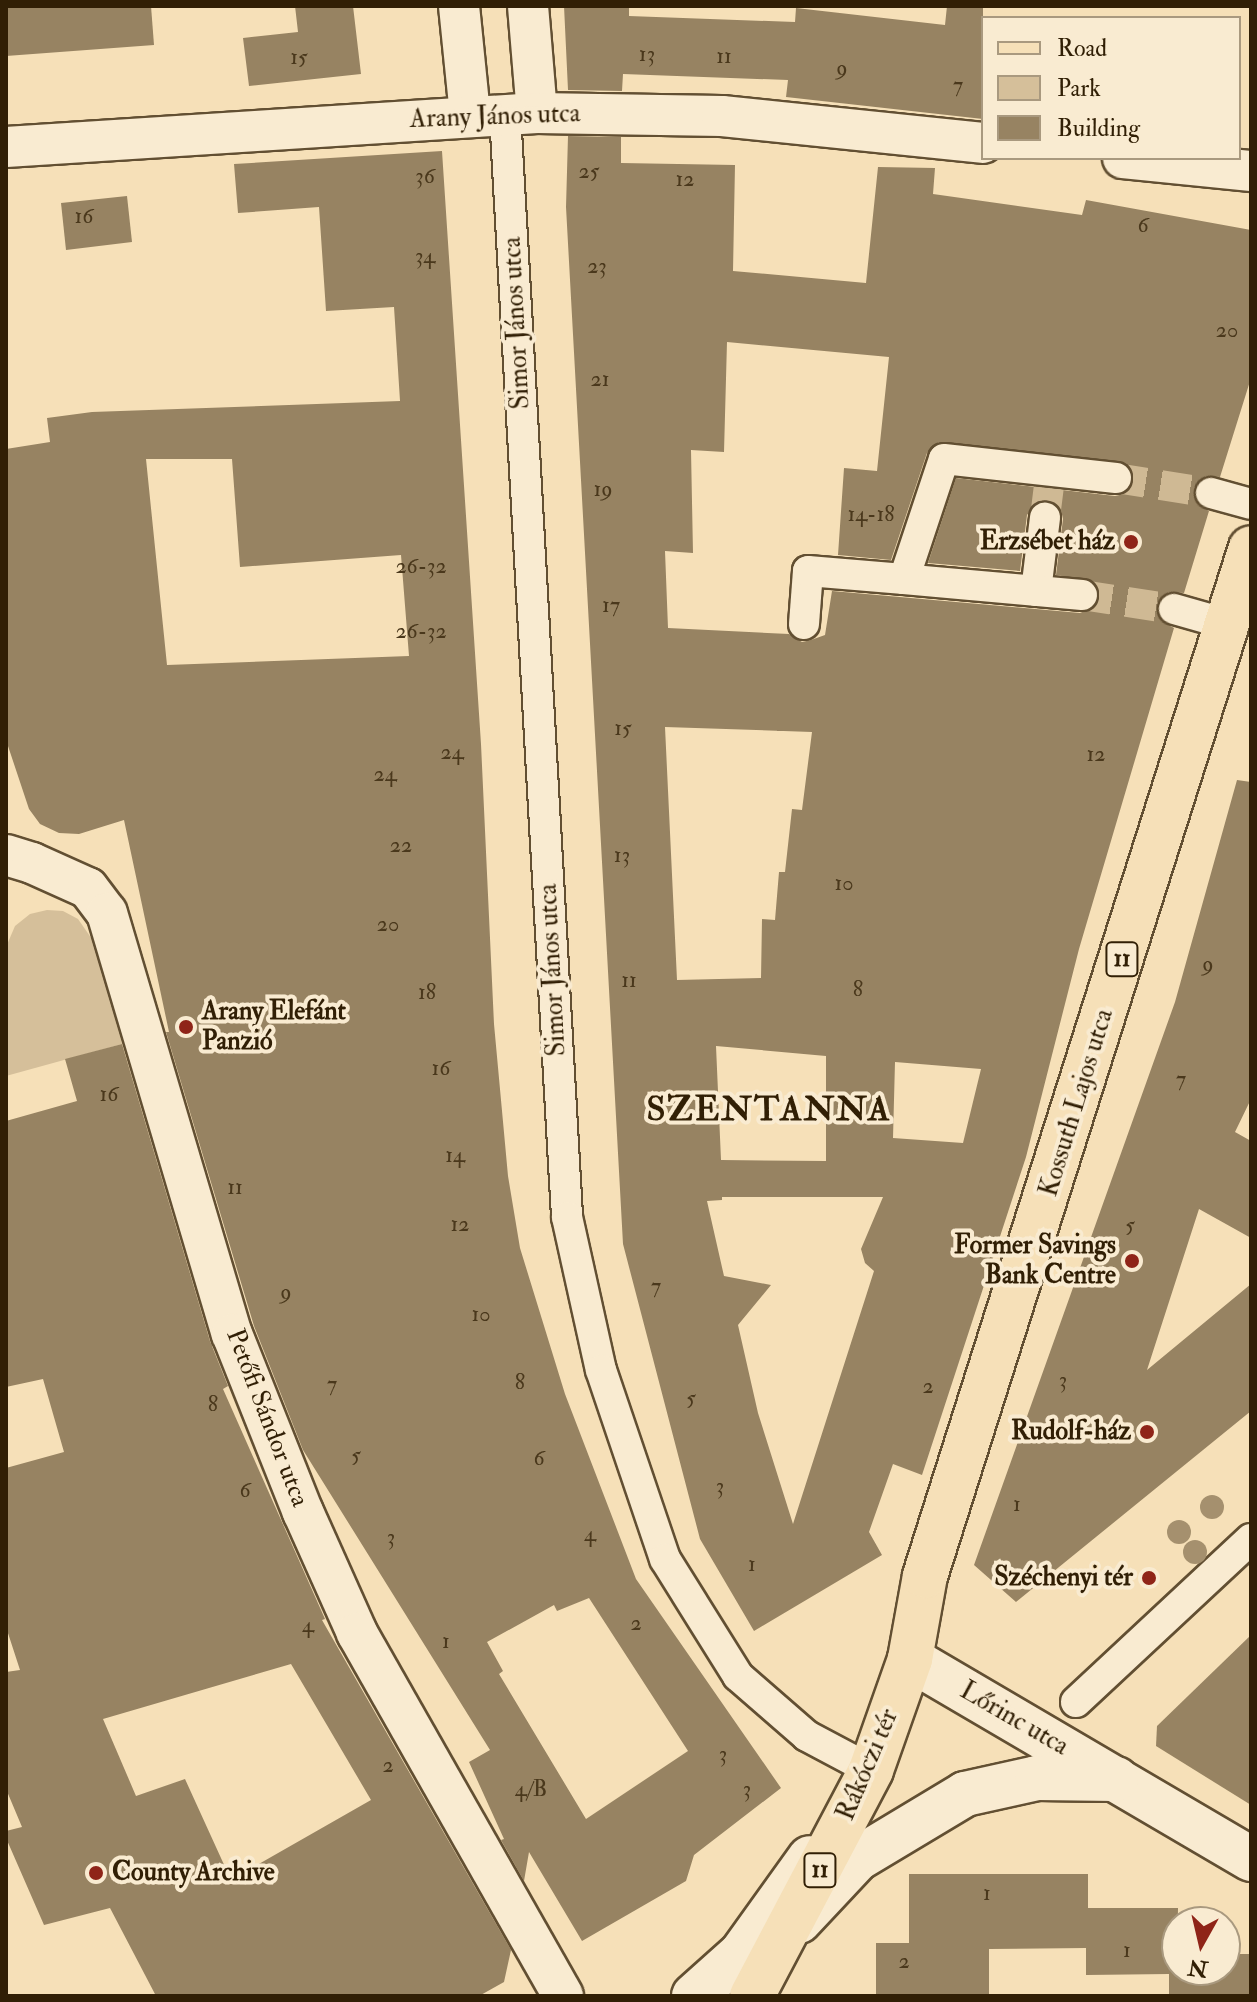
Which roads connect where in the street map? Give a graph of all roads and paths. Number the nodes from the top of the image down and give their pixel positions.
1 (459, 6) edge
2 (528, 6) edge
3 (504, 114) junction
4 (981, 143) edge
5 (6, 147) edge
6 (1143, 160) edge
7 (1251, 171) edge
8 (1116, 478) tunnel mouth
9 (1211, 493) tunnel mouth
10 (1251, 504) edge
11 (1045, 518) tunnel mouth
12 (1251, 548) edge
13 (904, 579) junction
14 (1036, 591) junction
15 (1082, 595) tunnel mouth
16 (1174, 609) tunnel mouth
17 (804, 624) dead end
18 (1227, 624) junction
19 (6, 855) edge
20 (1251, 1539) edge
21 (910, 1659) junction
22 (1076, 1702) dead end
23 (1118, 1779) junction
24 (861, 1788) junction
25 (1251, 1859) edge
26 (788, 1933) junction
27 (563, 1996) edge
28 (694, 1996) edge
29 (752, 1996) edge

1 - 3 street, Simor János utca
2 - 3 street, Simor János utca
3 - 4 street, Arany János utca
3 - 5 street, Arany János utca
3 - 24 street, Simor János utca
6 - 7 street
8 - 13 street
9 - 10 street
11 - 14 street
12 - 18 main road, Kossuth Lajos utca / 11
13 - 14 street
13 - 17 street
14 - 15 street
16 - 18 street
18 - 21 main road, Kossuth Lajos utca / 11
19 - 27 street, Petőfi Sándor utca
20 - 22 street
21 - 23 street, Lőrinc utca
21 - 24 main road, Rákóczi tér / 11
23 - 25 street, Lőrinc utca
23 - 26 street, Lőrinc utca
24 - 26 main road, Rákóczi tér / 11
24 - 28 street
26 - 29 main road, Rákóczi tér / 11

